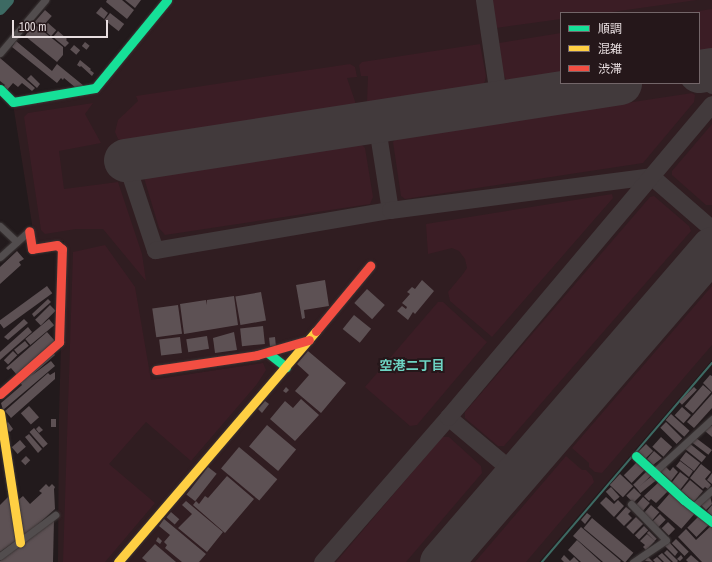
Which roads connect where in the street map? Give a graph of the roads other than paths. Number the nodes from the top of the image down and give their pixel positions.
1 (45, 0) edge
2 (167, 0) edge
3 (0, 53) edge
4 (0, 89) edge
5 (0, 226) edge
6 (29, 231) joint
7 (17, 242) junction
8 (0, 257) edge
9 (370, 266) dead end
10 (309, 339) junction
11 (268, 352) junction
12 (286, 367) junction
13 (156, 370) dead end
14 (0, 394) edge
15 (0, 413) edge
16 (712, 419) edge
17 (636, 456) dead end
18 (654, 472) junction
19 (712, 490) edge
20 (631, 504) dead end
21 (692, 506) junction
22 (55, 515) dead end
23 (712, 522) edge
24 (20, 542) junction
25 (0, 556) edge
26 (118, 562) edge
27 (633, 562) edge

1 - 3 street
2 - 4 street
5 - 7 street
6 - 7 street
6 - 14 street
7 - 8 street
9 - 10 street
10 - 11 street
10 - 12 street
11 - 12 street
11 - 13 street
12 - 26 street
15 - 24 street
16 - 18 street
17 - 18 street
18 - 21 street
19 - 21 street
20 - 27 street
21 - 23 street
22 - 24 street
24 - 25 street

